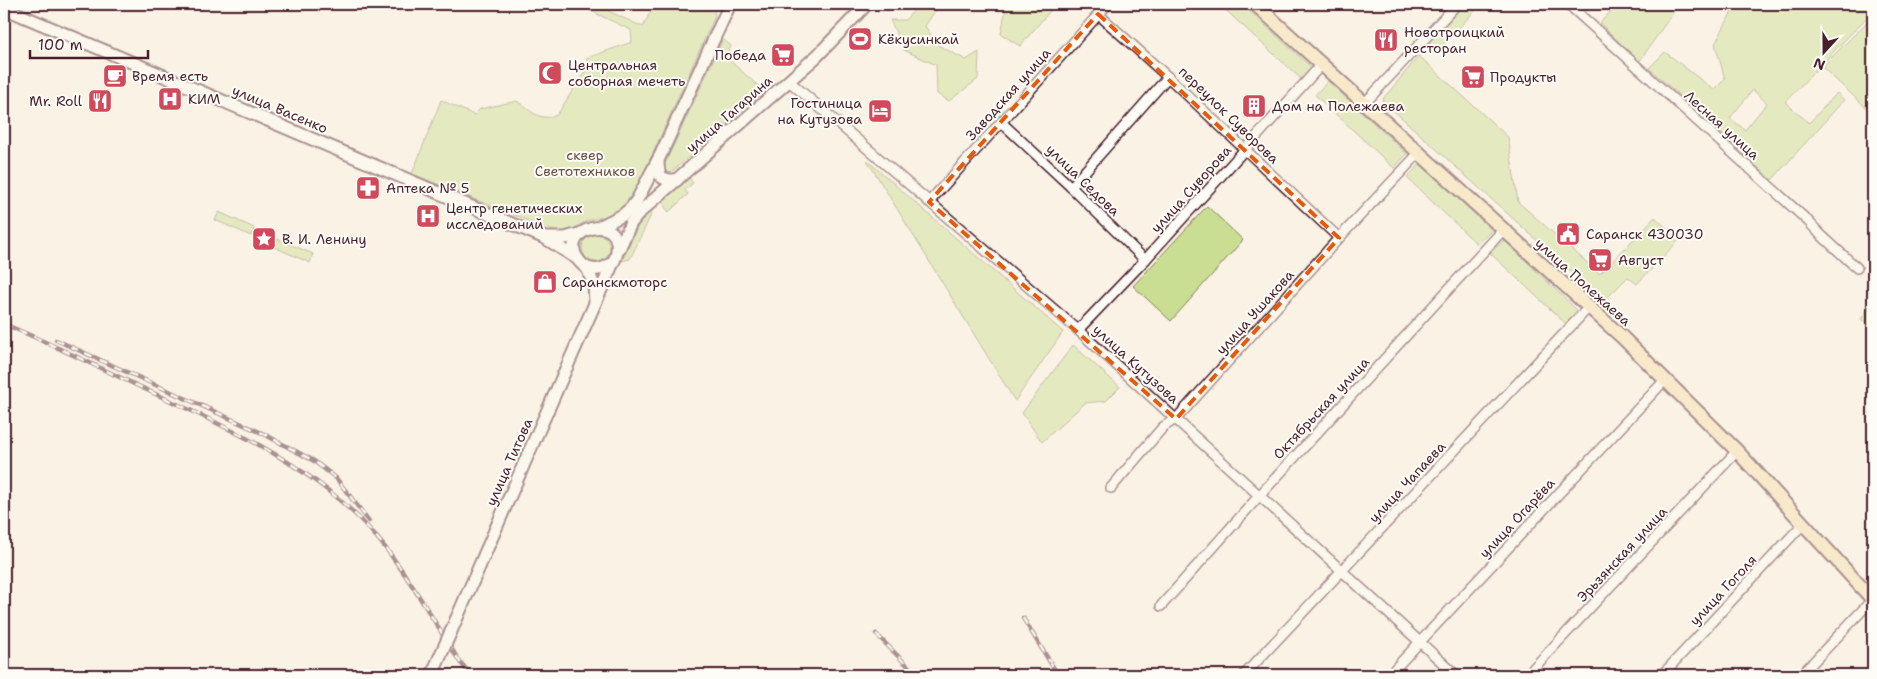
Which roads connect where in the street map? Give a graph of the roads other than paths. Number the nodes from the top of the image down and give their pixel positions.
1 (867, 4) edge
2 (1108, 4) edge
3 (1255, 4) edge
4 (1457, 4) edge
5 (1568, 4) edge
6 (726, 5) edge
7 (4, 8) edge
8 (1098, 14) junction
9 (1322, 64) junction
10 (1168, 77) junction
11 (789, 81) junction
12 (1364, 104) junction
13 (1001, 122) junction
14 (1245, 150) junction
15 (1419, 153) junction
16 (658, 158) junction
17 (677, 180) junction
18 (1071, 187) junction
19 (653, 201) junction
20 (929, 202) junction
21 (623, 214) junction
22 (600, 227) junction
23 (1503, 230) junction
24 (579, 234) junction
25 (545, 238) junction
26 (1339, 238) junction
27 (616, 256) junction
28 (578, 259) junction
29 (1145, 260) junction
30 (587, 268) junction
31 (1857, 268) dead end
32 (596, 303) junction
33 (1589, 307) junction
34 (1078, 330) junction
35 (1666, 380) junction
36 (1176, 420) junction
37 (1737, 451) junction
38 (1111, 488) dead end
39 (1258, 496) junction
40 (1804, 523) junction
41 (1341, 571) junction
42 (1873, 600) edge
43 (1161, 606) dead end
44 (1420, 643) junction
45 (432, 675) edge
46 (1244, 675) edge
47 (1389, 675) edge
48 (1456, 675) edge
49 (1527, 675) edge
50 (1662, 675) edge
51 (1801, 675) edge

1 - 11 main road, улица Гагарина
2 - 8 street, Заводская улица
3 - 9 main road, улица Полежаева
4 - 12 street
5 - 31 street, Лесная улица
6 - 16 main road
7 - 25 main road, улица Васенко
8 - 10 street, переулок Суворова
8 - 13 street, Заводская улица
9 - 12 main road, улица Полежаева
9 - 14 street, улица Суворова
10 - 14 street, переулок Суворова
10 - 18 street
11 - 17 main road, улица Гагарина
11 - 20 street, улица Кутузова
12 - 15 main road, улица Полежаева
13 - 18 street, улица Седова
13 - 20 street, Заводская улица
14 - 26 street, переулок Суворова
14 - 29 street, улица Суворова
15 - 23 main road, улица Полежаева
15 - 26 street, улица Ушакова
16 - 17 main road
16 - 21 main road
17 - 19 main road, улица Гагарина
18 - 29 street, улица Седова
19 - 21 main road
19 - 27 main road, улица Гагарина
20 - 34 street, улица Кутузова
21 - 22 main road
22 - 24 main road
22 - 27 main road
23 - 33 main road, улица Полежаева
23 - 39 street, Октябрьская улица
24 - 25 main road, улица Васенко
24 - 28 main road
25 - 28 main road, улица Васенко
26 - 36 street, улица Ушакова
27 - 30 main road
27 - 32 main road, улица Титова
28 - 30 main road
29 - 34 street, улица Суворова
30 - 32 main road
32 - 45 main road, улица Титова, bridge
33 - 35 main road, улица Полежаева
33 - 41 street, улица Чапаева
34 - 36 street, улица Кутузова
35 - 37 main road, улица Полежаева
35 - 44 street, улица Огарёва
36 - 38 street, улица Ушакова
36 - 39 street, улица Кутузова
37 - 40 main road, улица Полежаева
37 - 49 street, Эрьзянская улица
39 - 41 street, улица Кутузова
39 - 43 street, Октябрьская улица
40 - 42 main road, улица Полежаева
40 - 50 street, улица Гоголя
41 - 44 street, улица Кутузова
41 - 46 street, улица Чапаева
42 - 51 street
44 - 47 street, улица Огарёва
44 - 48 street, улица Кутузова

